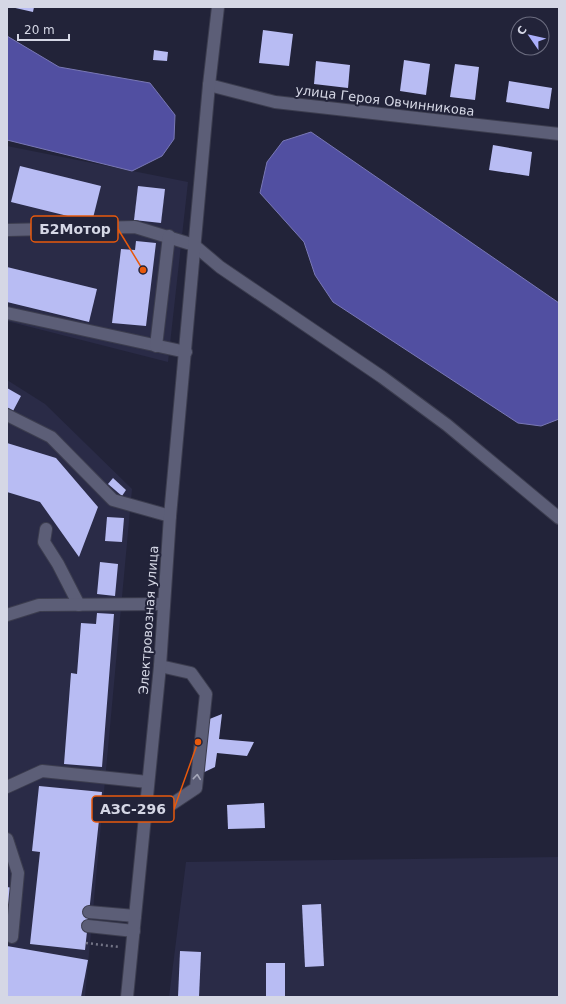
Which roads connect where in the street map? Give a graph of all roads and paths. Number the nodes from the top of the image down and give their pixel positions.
1 (218, 7) edge
2 (209, 86) junction
3 (559, 134) edge
4 (7, 230) edge
5 (169, 236) junction
6 (194, 245) junction
7 (7, 313) edge
8 (156, 346) junction
9 (186, 352) junction
10 (7, 415) edge
11 (170, 516) junction
12 (559, 518) edge
13 (46, 529) dead end
14 (79, 604) junction
15 (164, 604) junction
16 (7, 615) edge
17 (160, 666) junction
18 (148, 782) junction
19 (7, 787) edge
20 (145, 806) junction
21 (7, 839) edge
22 (89, 912) dead end
23 (135, 916) junction
24 (88, 926) dead end
25 (134, 932) junction
26 (12, 937) dead end
27 (86, 943) dead end
28 (132, 949) junction
29 (128, 997) edge

1 - 2 street, Электровозная улица
2 - 3 street, улица Героя Овчинникова
2 - 6 street, Электровозная улица
4 - 5 street
5 - 6 street
5 - 8 street
6 - 9 street, Электровозная улица
6 - 12 street
7 - 8 street
8 - 9 street
9 - 11 street, Электровозная улица
10 - 11 street
11 - 15 street, Электровозная улица
13 - 14 street
14 - 15 street
14 - 16 street
15 - 17 street, Электровозная улица
17 - 18 street, Электровозная улица
20 -> 17 street
18 - 19 street
18 - 20 street, Электровозная улица
20 - 23 street, Электровозная улица
21 - 26 street
22 - 23 street
23 - 25 street, Электровозная улица
24 - 25 street
25 - 28 street, Электровозная улица
27 - 28 path
28 - 29 street, Электровозная улица

